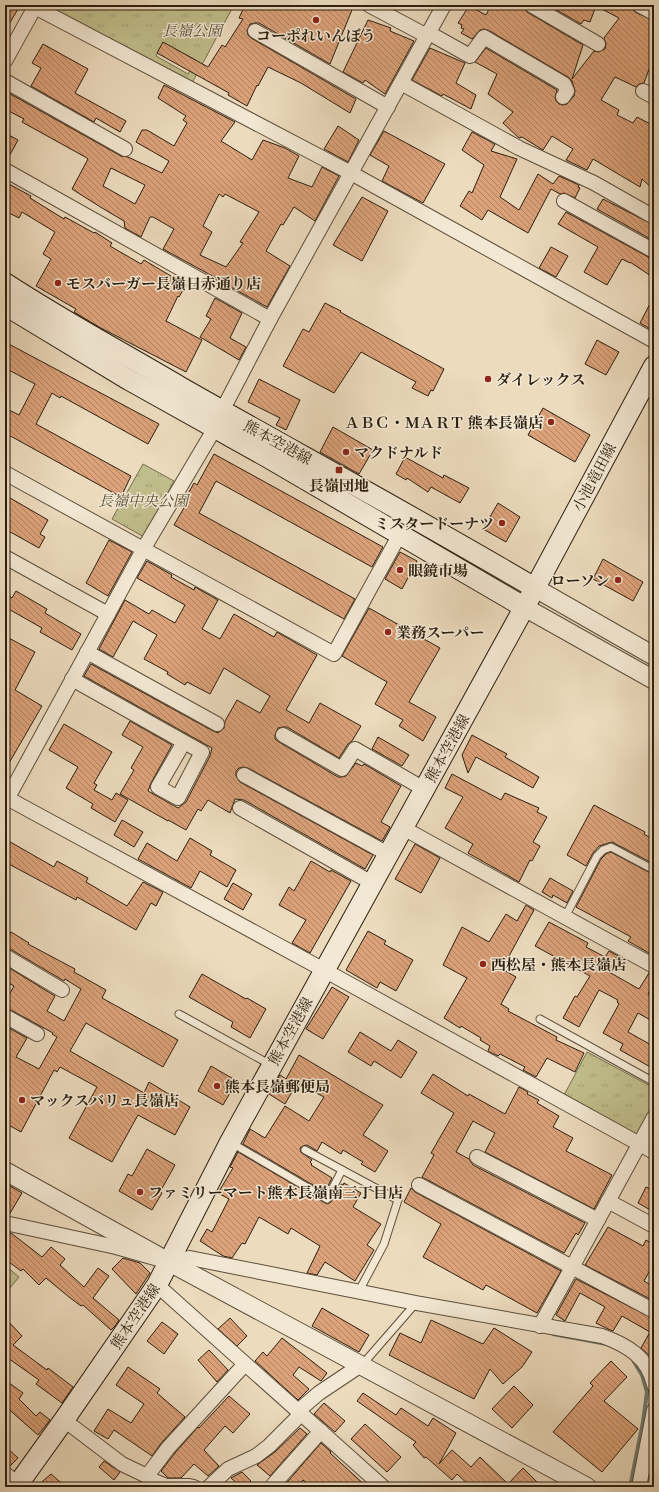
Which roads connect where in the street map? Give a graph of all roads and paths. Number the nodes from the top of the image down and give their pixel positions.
1 (370, 5) edge
2 (444, 5) edge
3 (530, 5) edge
4 (639, 5) edge
5 (34, 6) edge
6 (654, 13) edge
7 (255, 31) dead end
8 (428, 34) junction
9 (598, 44) dead end
10 (5, 61) edge
11 (5, 81) edge
12 (401, 83) junction
13 (563, 96) dead end
14 (388, 107) junction
15 (125, 149) dead end
16 (5, 170) edge
17 (351, 173) junction
18 (564, 201) dead end
19 (654, 217) edge
20 (654, 251) edge
21 (5, 283) edge
22 (5, 305) edge
23 (270, 319) junction
24 (654, 340) edge
25 (654, 366) edge
26 (218, 419) junction
27 (5, 473) edge
28 (400, 534) junction
29 (144, 548) junction
30 (5, 557) edge
31 (535, 588) junction
32 (524, 606) junction
33 (108, 614) junction
34 (87, 652) junction
35 (654, 656) edge
36 (72, 679) junction
37 (654, 680) edge
38 (217, 724) dead end
39 (283, 735) dead end
40 (184, 742) dead end
41 (244, 775) dead end
42 (424, 789) junction
43 (6, 800) edge
44 (240, 808) dead end
45 (403, 828) junction
46 (388, 854) junction
47 (654, 870) edge
48 (372, 883) junction
49 (565, 917) junction
50 (5, 956) edge
51 (654, 966) edge
52 (324, 970) junction
53 (62, 990) dead end
54 (179, 1014) dead end
55 (5, 1016) edge
56 (540, 1019) dead end
57 (37, 1034) dead end
58 (271, 1065) junction
59 (654, 1082) edge
60 (654, 1117) edge
61 (230, 1142) junction
62 (639, 1144) junction
63 (305, 1150) dead end
64 (654, 1152) edge
65 (477, 1157) dead end
66 (342, 1170) junction
67 (5, 1171) edge
68 (419, 1185) dead end
69 (608, 1201) junction
70 (598, 1220) junction
71 (5, 1223) edge
72 (654, 1226) edge
73 (169, 1262) junction
74 (572, 1267) junction
75 (157, 1285) junction
76 (359, 1291) junction
77 (416, 1303) junction
78 (654, 1311) edge
79 (540, 1326) junction
80 (245, 1364) junction
81 (362, 1365) junction
82 (654, 1385) edge
83 (654, 1410) edge
84 (300, 1413) junction
85 (64, 1420) junction
86 (320, 1431) junction
87 (147, 1476) junction
88 (15, 1483) edge
89 (273, 1484) dead end
90 (194, 1487) edge
91 (209, 1487) edge
92 (383, 1487) edge
93 (587, 1487) edge
94 (640, 1487) edge

1 - 8 street
2 - 8 street
3 - 9 street
4 - 6 street
5 - 10 street
5 - 17 street
7 - 14 street
8 - 12 street
8 - 13 street
11 - 15 street
12 - 14 street
12 - 19 street
14 - 17 street
16 - 23 street
17 - 23 street
17 - 24 street
18 - 20 street
21 - 26 main road, 熊本空港線
22 - 26 main road, 熊本空港線
23 - 26 street
25 - 31 main road, 小池竜田線
26 - 28 main road, 熊本空港線
26 - 29 street
26 - 31 main road, 熊本空港線
27 - 29 street
28 - 29 street
28 - 32 main road, 熊本空港線
29 - 33 street
30 - 33 street
31 - 32 main road, 熊本空港線
31 - 35 street
32 - 37 street
32 - 42 main road, 熊本空港線
33 - 34 street
34 - 36 street
34 - 38 street
36 - 40 street
36 - 43 street
39 - 42 street
41 - 46 street
42 - 45 main road, 熊本空港線
43 - 52 street
44 - 48 street
45 - 46 main road, 熊本空港線
45 - 49 street
46 - 48 main road, 熊本空港線
47 - 49 lane
48 - 52 main road, 熊本空港線
49 - 51 street
50 - 53 street
52 - 58 main road, 熊本空港線
52 - 62 street
54 - 58 lane
55 - 57 street
56 - 59 lane
58 - 61 main road, 熊本空港線
60 - 62 street
61 - 66 lane
61 - 73 main road, 熊本空港線
62 - 64 street
62 - 69 street
63 - 66 lane
65 - 70 street
66 - 76 lane
67 - 73 street
68 - 74 street
69 - 70 street
69 - 72 street
70 - 74 street
71 - 73 street
73 - 75 main road, 熊本空港線
73 - 76 street
73 - 81 street
74 - 78 street
74 - 79 street
75 - 80 street
75 - 85 main road, 熊本空港線
76 - 77 street
77 - 79 street
77 - 81 lane
79 - 82 street
80 - 84 street
80 - 87 street
81 - 84 street
81 - 93 street
83 - 94 street
84 - 86 street
84 - 91 street
85 - 87 street
85 - 88 main road, 熊本空港線
86 - 89 street
86 - 92 street
87 - 90 street

